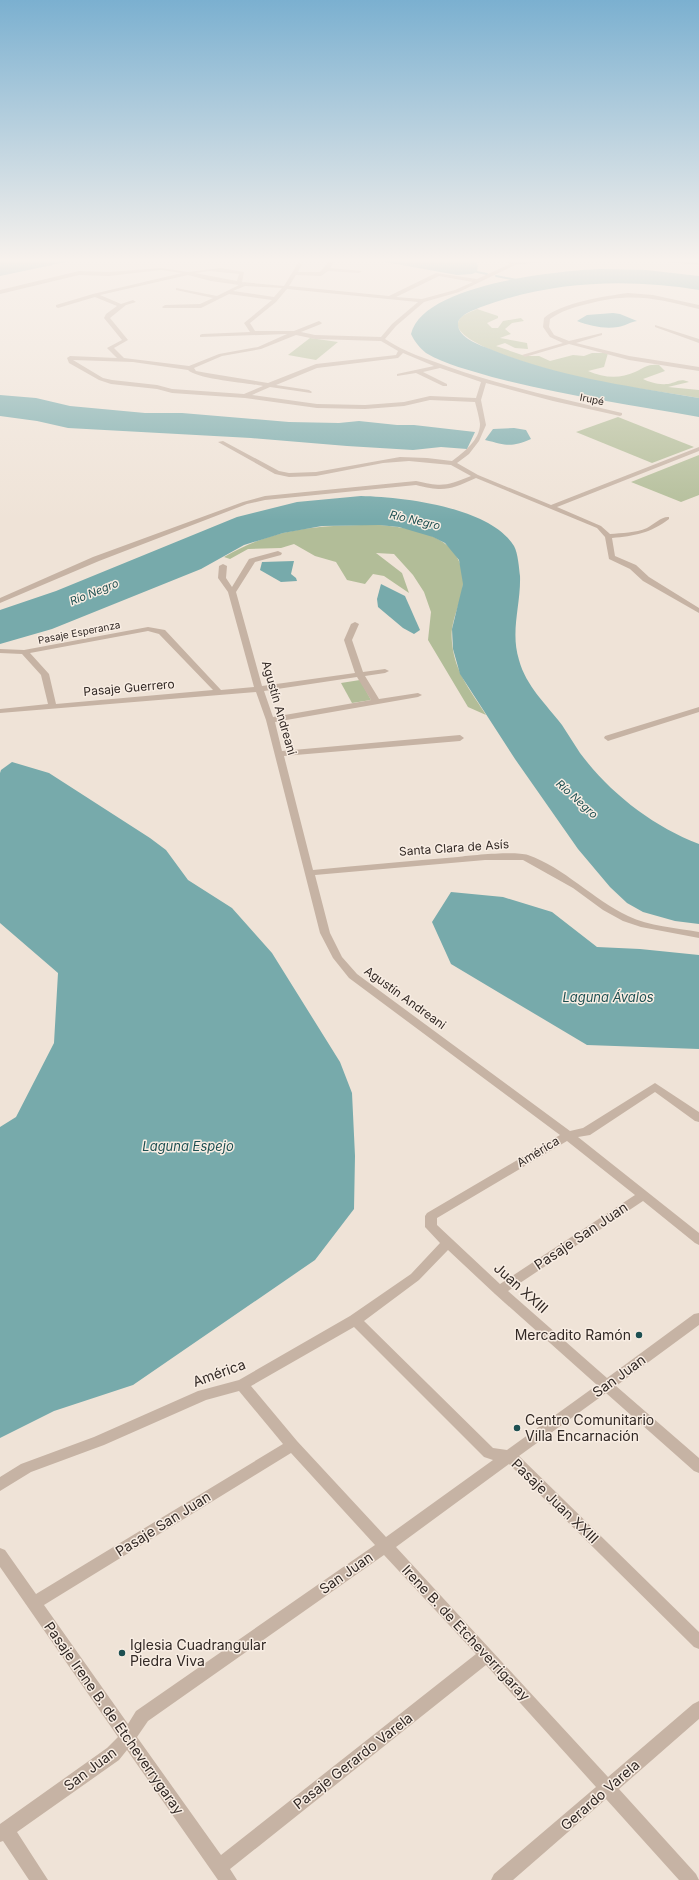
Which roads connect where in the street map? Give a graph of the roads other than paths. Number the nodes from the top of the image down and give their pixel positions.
1 (114, 346) edge
2 (265, 346) edge
3 (394, 346) edge
4 (555, 346) edge
5 (581, 346) edge
6 (402, 350) junction
7 (525, 355) dead end
8 (121, 358) junction
9 (440, 366) junction
10 (190, 368) junction
11 (699, 369) edge
12 (416, 371) junction
13 (399, 375) dead end
14 (484, 382) junction
15 (270, 385) junction
16 (445, 385) dead end
17 (310, 392) dead end
18 (245, 396) junction
19 (478, 400) junction
20 (620, 414) dead end
21 (221, 442) dead end
22 (699, 449) edge
23 (454, 463) junction
24 (476, 476) junction
25 (551, 507) junction
26 (666, 518) dead end
27 (608, 536) junction
28 (278, 553) dead end
29 (223, 566) dead end
30 (232, 592) junction
31 (0, 601) edge
32 (699, 611) edge
33 (355, 624) dead end
34 (0, 651) edge
35 (24, 652) junction
36 (385, 671) dead end
37 (360, 675) junction
38 (259, 689) junction
39 (220, 693) junction
40 (418, 695) dead end
41 (377, 703) junction
42 (53, 707) junction
43 (699, 709) edge
44 (0, 711) edge
45 (270, 720) junction
46 (460, 738) dead end
47 (608, 738) dead end
48 (279, 754) junction
49 (311, 873) junction
50 (699, 935) edge
51 (699, 1118) edge
52 (568, 1134) junction
53 (643, 1195) junction
54 (431, 1227) joint
55 (699, 1240) edge
56 (448, 1242) junction
57 (499, 1291) junction
58 (699, 1318) edge
59 (355, 1320) junction
60 (242, 1385) junction
61 (606, 1385) junction
62 (292, 1445) junction
63 (510, 1456) junction
64 (699, 1467) edge
65 (0, 1485) edge
66 (385, 1546) junction
67 (0, 1555) edge
68 (34, 1603) junction
69 (699, 1642) edge
70 (487, 1655) junction
71 (699, 1709) edge
72 (128, 1738) junction
73 (608, 1788) junction
74 (3, 1832) edge
75 (223, 1874) edge
76 (39, 1880) edge
77 (500, 1880) edge
78 (690, 1880) edge

1 - 8 street
2 - 10 street
3 - 6 street, Irupé
4 - 7 street
5 - 11 street
6 - 9 street, Irupé
6 - 15 street
8 - 10 street
8 - 18 street
9 - 12 street
9 - 14 street, Irupé
10 - 15 street
12 - 13 street
12 - 16 street
14 - 19 street
14 - 20 street, Irupé
15 - 17 street
15 - 18 street
18 - 19 street
19 - 23 street
21 - 23 street
22 - 25 street
23 - 24 street
24 - 25 street
24 - 31 street
25 - 27 street
26 - 27 street
27 - 32 street
28 - 30 street
29 - 30 street, Agustín Andreani
30 - 38 street, Agustín Andreani
33 - 37 street
34 - 35 street, Pasaje Esperanza
35 - 39 street, Pasaje Esperanza
35 - 42 street
36 - 37 street, Pasaje Guerrero
37 - 38 street, Pasaje Guerrero
37 - 41 street
38 - 39 street, Pasaje Guerrero
38 - 45 street, Agustín Andreani
39 - 42 street, Pasaje Guerrero
40 - 41 street
41 - 45 street
42 - 44 street, Pasaje Guerrero
43 - 47 street
45 - 48 street, Agustín Andreani
46 - 48 street
48 - 49 street, Agustín Andreani
49 - 50 street, Santa Clara de Asís
49 - 52 street, Agustín Andreani
51 - 52 street, América
52 - 53 street, Agustín Andreani
52 - 54 street, América
53 - 55 street, Agustín Andreani
53 - 57 street, Pasaje San Juan
54 - 56 street, Juan XXIII
56 - 57 street, Juan XXIII
56 - 59 street, América
57 - 61 street, Juan XXIII
58 - 61 street, San Juan
59 - 60 street, América
59 - 63 street, Pasaje Juan XXIII
60 - 62 street, Irene B. de Etcheverrigaray
60 - 65 street, América
61 - 63 street, San Juan
61 - 64 street, Juan XXIII
62 - 66 street, Irene B. de Etcheverrigaray
62 - 68 street, Pasaje San Juan
63 - 66 street, San Juan
63 - 69 street, Pasaje Juan XXIII
66 - 70 street, Irene B. de Etcheverrigaray
66 - 72 street, San Juan
67 - 68 street, Pasaje Irene B. de Etcheverrygaray
68 - 72 street, Pasaje Irene B. de Etcheverrygaray
70 - 73 street, Irene B. de Etcheverrigaray
70 - 75 street, Pasaje Gerardo Varela
71 - 73 street, Gerardo Varela
72 - 74 street, San Juan
72 - 75 street, Pasaje Irene B. de Etcheverrygaray
73 - 77 street, Gerardo Varela
73 - 78 street, Irene B. de Etcheverrigaray
74 - 76 street

